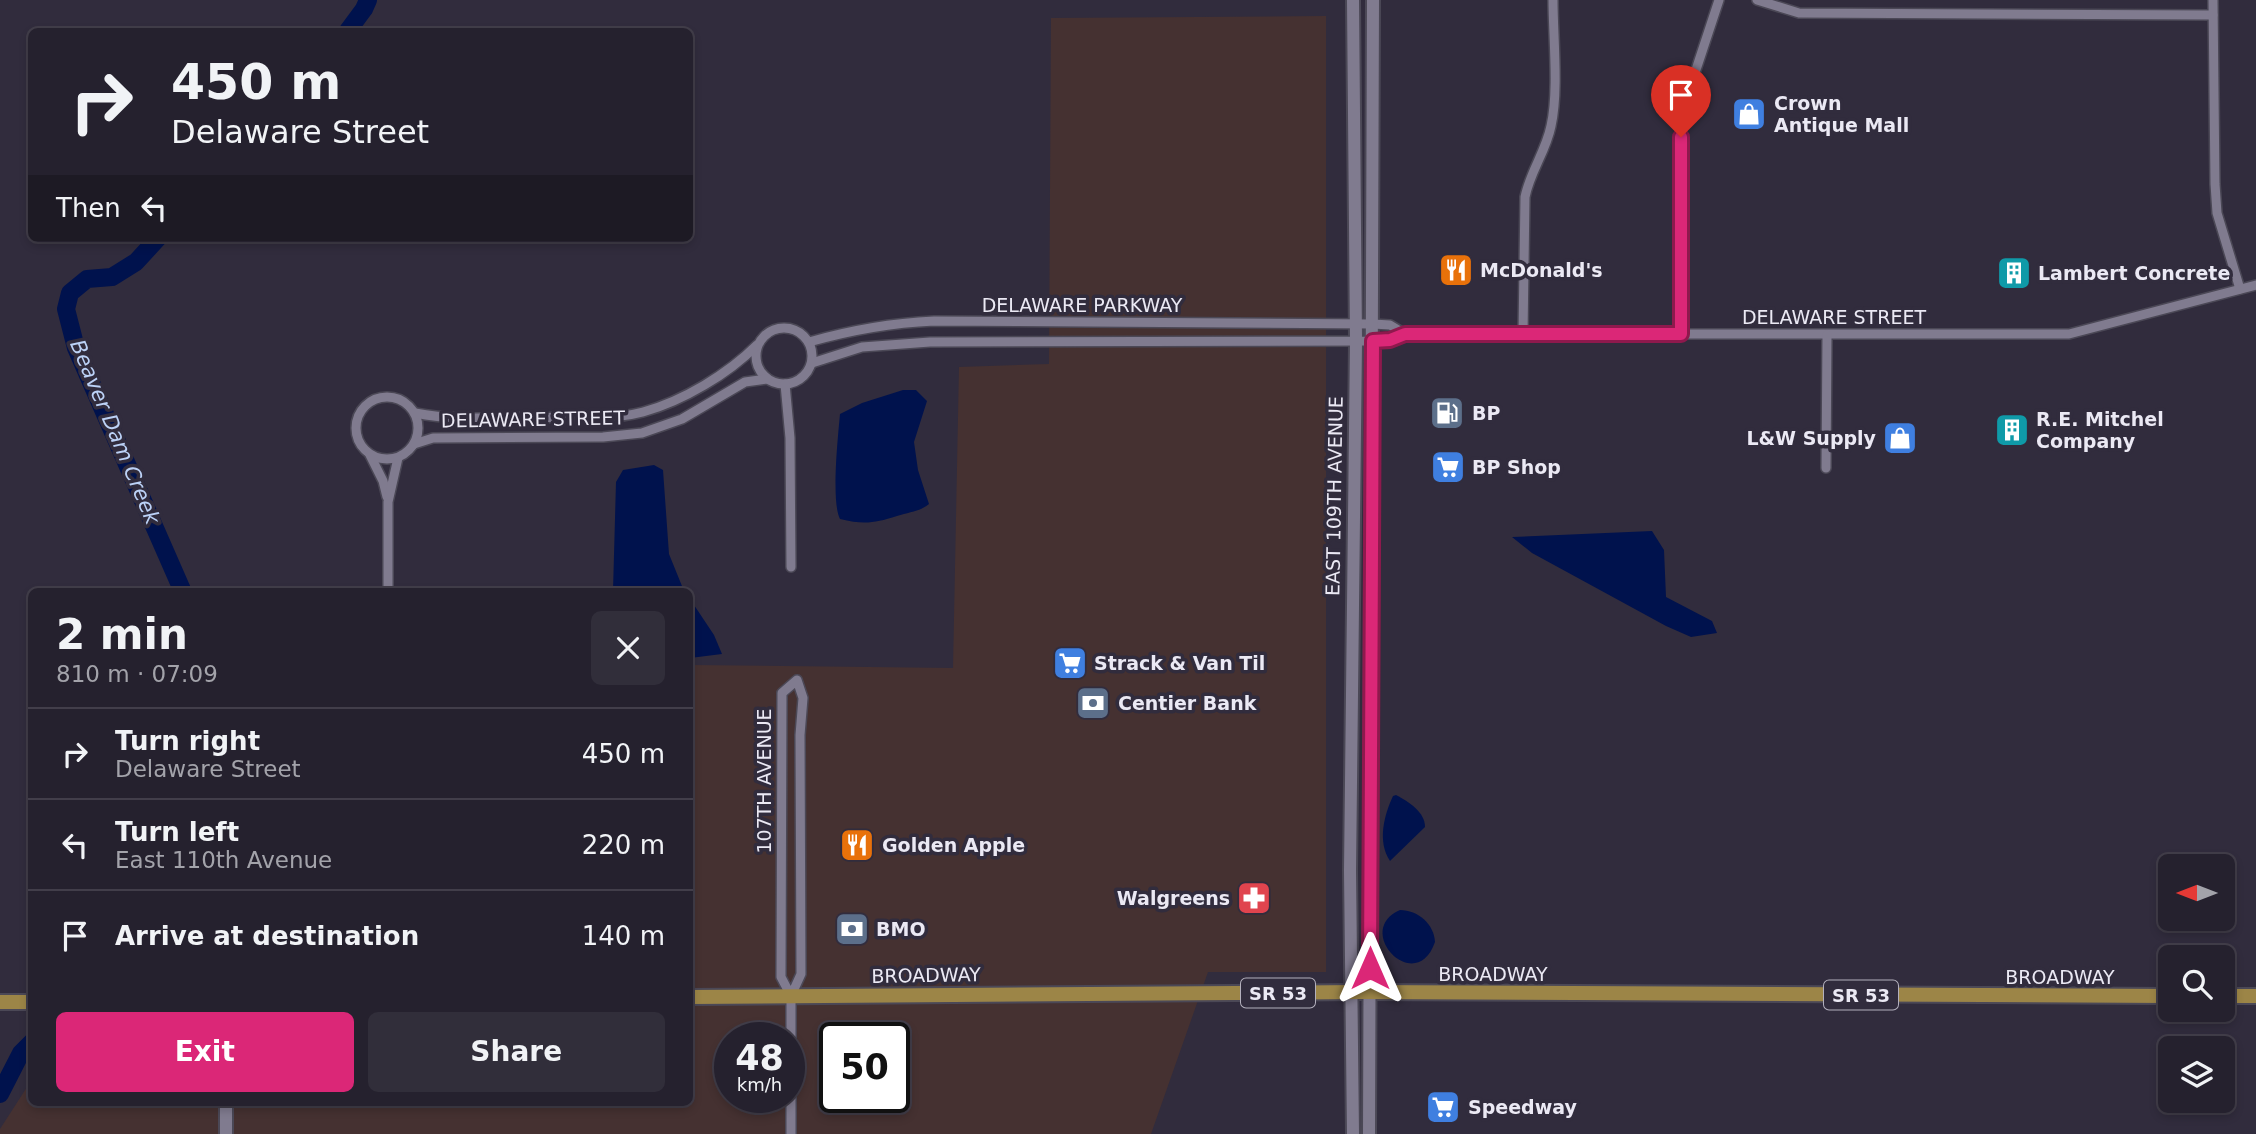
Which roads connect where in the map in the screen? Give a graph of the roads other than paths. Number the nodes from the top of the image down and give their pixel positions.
1 (1353, 0) edge
2 (1373, 0) edge
3 (1553, 0) edge
4 (1719, 0) edge
5 (1757, 0) edge
6 (2213, 0) edge
7 (2213, 15) junction
8 (2256, 285) edge
9 (2240, 289) junction
10 (1356, 323) junction
11 (1373, 324) junction
12 (1405, 334) junction
13 (1524, 334) junction
14 (1681, 334) junction
15 (1827, 335) junction
16 (1356, 341) junction
17 (1373, 341) junction
18 (809, 342) junction
19 (757, 345) junction
20 (812, 363) junction
21 (767, 379) junction
22 (785, 384) junction
23 (415, 413) junction
24 (414, 444) junction
25 (369, 454) junction
26 (398, 457) junction
27 (1826, 468) dead end
28 (388, 502) junction
29 (791, 566) dead end
30 (388, 588) edge
31 (1351, 992) junction
32 (1370, 992) junction
33 (791, 996) junction
34 (2158, 996) edge
35 (2235, 996) edge
36 (2256, 996) edge
37 (693, 997) edge
38 (0, 1002) edge
39 (28, 1002) edge
40 (226, 1106) edge
41 (226, 1134) edge
42 (791, 1134) edge
43 (1353, 1134) edge
44 (1369, 1134) edge

1 - 10 main road, EAST 109TH AVENUE
2 - 11 main road, EAST 109TH AVENUE
3 - 13 street
4 - 14 street
5 - 7 street
6 - 7 street
7 - 9 street
8 - 9 street, DELAWARE STREET
9 - 15 street, DELAWARE STREET
10 - 11 street, DELAWARE STREET
10 - 16 main road, EAST 109TH AVENUE
10 - 18 street, DELAWARE PARKWAY
11 - 12 street, DELAWARE STREET
11 - 17 main road, EAST 109TH AVENUE
12 - 13 street, DELAWARE STREET
12 - 17 street, DELAWARE STREET
13 - 14 street, DELAWARE STREET
14 - 15 street, DELAWARE STREET
15 - 27 street
16 - 17 street, DELAWARE STREET
16 - 20 street, DELAWARE PARKWAY
16 - 31 main road, EAST 109TH AVENUE
17 - 32 main road, EAST 109TH AVENUE
18 - 19 street
18 - 20 street
19 - 21 street
19 - 23 street, DELAWARE STREET
20 - 22 street
21 - 22 street
21 - 24 street, DELAWARE STREET
22 - 29 street
23 - 24 street
23 - 25 street
24 - 26 street
25 - 26 street
25 - 28 street
26 - 28 street
28 - 30 street
31 - 32 main road, BROADWAY / SR 53
31 - 33 main road, BROADWAY / SR 53
31 - 43 main road, EAST 109TH AVENUE
32 - 34 main road, BROADWAY / SR 53
32 - 44 main road, EAST 109TH AVENUE
33 - 33 street, 107TH AVENUE
33 - 37 main road, BROADWAY / SR 53
33 - 42 street, 107TH AVENUE
35 - 36 main road
38 - 39 main road
40 - 41 main road

